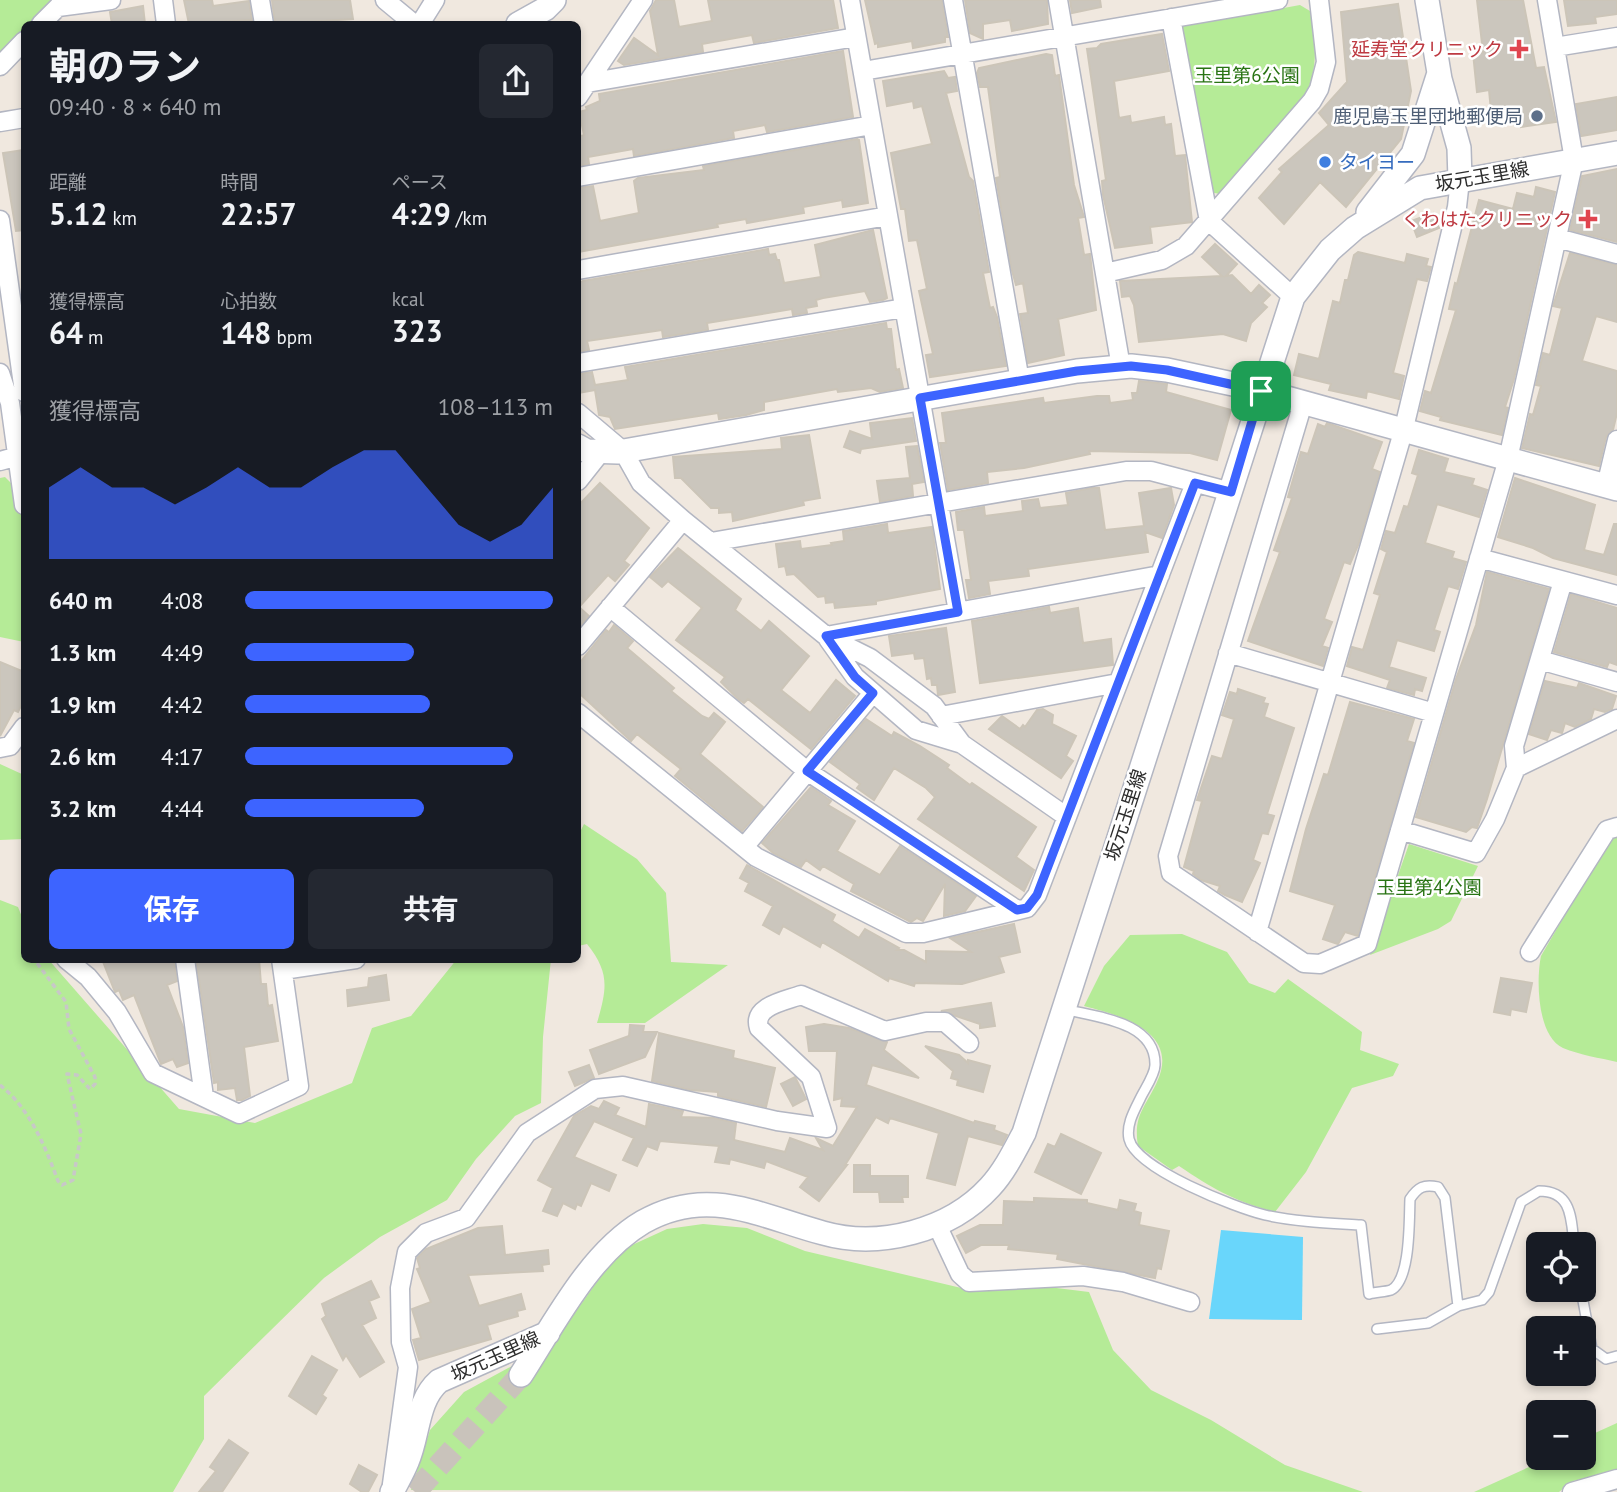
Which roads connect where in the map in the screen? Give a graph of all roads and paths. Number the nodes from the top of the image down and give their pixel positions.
1 (111, 0) edge
2 (163, 0) edge
3 (260, 0) edge
4 (385, 0) edge
5 (435, 0) edge
6 (554, 0) edge
7 (643, 0) edge
8 (850, 0) edge
9 (953, 0) edge
10 (1058, 0) edge
11 (1278, 0) edge
12 (1319, 0) edge
13 (1427, 0) edge
14 (1548, 0) edge
15 (1171, 18) junction
16 (44, 21) edge
17 (166, 21) edge
18 (264, 21) edge
19 (410, 21) edge
20 (422, 21) edge
21 (523, 21) edge
22 (856, 37) junction
23 (1064, 37) junction
24 (1617, 37) edge
25 (21, 44) edge
26 (1555, 47) junction
27 (962, 54) junction
28 (0, 66) edge
29 (863, 71) junction
30 (1439, 72) junction
31 (582, 90) edge
32 (21, 118) edge
33 (0, 122) edge
34 (872, 125) junction
35 (1617, 153) edge
36 (1574, 160) junction
37 (581, 176) edge
38 (1460, 180) junction
39 (888, 216) junction
40 (0, 220) edge
41 (1209, 221) junction
42 (1355, 228) junction
43 (1557, 238) junction
44 (1617, 254) edge
45 (581, 269) edge
46 (1105, 273) junction
47 (1293, 297) junction
48 (904, 308) junction
49 (581, 362) edge
50 (1121, 367) junction
51 (0, 373) edge
52 (1020, 381) junction
53 (1261, 391) junction
54 (920, 398) junction
55 (20, 399) edge
56 (1303, 403) junction
57 (581, 416) edge
58 (1403, 432) junction
59 (1617, 440) edge
60 (581, 447) edge
61 (612, 452) junction
62 (9, 458) edge
63 (1508, 459) junction
64 (581, 478) edge
65 (1195, 483) junction
66 (1611, 488) edge
67 (1231, 492) junction
68 (21, 496) edge
69 (939, 503) junction
70 (683, 520) junction
71 (711, 542) junction
72 (1479, 558) junction
73 (1160, 575) junction
74 (1563, 581) junction
75 (1617, 595) edge
76 (610, 607) junction
77 (958, 612) junction
78 (826, 636) junction
79 (581, 642) edge
80 (1228, 653) junction
81 (1540, 660) junction
82 (1617, 682) edge
83 (1118, 683) junction
84 (1331, 684) junction
85 (873, 693) junction
86 (1434, 713) junction
87 (581, 715) edge
88 (941, 716) junction
89 (1617, 719) edge
90 (21, 731) edge
91 (962, 744) junction
92 (0, 748) edge
93 (1516, 768) junction
94 (807, 771) junction
95 (1067, 817) junction
96 (1617, 827) edge
97 (1400, 830) junction
98 (744, 847) junction
99 (1017, 910) junction
100 (1257, 932) junction
101 (1530, 952) dead end
102 (37, 963) edge
103 (70, 963) edge
104 (186, 963) edge
105 (307, 963) edge
106 (282, 965) edge
107 (1062, 1008) junction
108 (968, 1043) dead end
109 (0, 1085) edge
110 (204, 1097) junction
111 (937, 1224) junction
112 (1572, 1232) edge
113 (1190, 1302) dead end
114 (1583, 1302) edge
115 (1458, 1306) junction
116 (1377, 1329) dead end
117 (548, 1333) junction
118 (1617, 1356) edge
119 (521, 1375) tunnel mouth
120 (1611, 1484) edge
121 (391, 1492) edge
122 (1572, 1492) edge

1 - 16 street
2 - 17 street
3 - 18 street
4 - 19 street
5 - 20 street
6 - 21 street
7 - 31 street
8 - 22 street
9 - 27 street
10 - 23 street
11 - 15 street
12 - 41 street
13 - 30 street
14 - 26 street
15 - 23 street
15 - 41 street
22 - 29 street
22 - 31 street
23 - 27 street
23 - 46 street
24 - 26 street
25 - 28 street
26 - 36 street
27 - 29 street
27 - 52 street
29 - 34 street
30 - 38 street
30 - 42 street
32 - 33 street
34 - 37 street
34 - 39 street
35 - 36 street, 坂元玉里線
36 - 38 street, 坂元玉里線
36 - 43 street
38 - 42 street, 坂元玉里線
38 - 58 street
39 - 45 street
39 - 48 street
40 - 55 street
41 - 46 street
41 - 47 street
42 - 47 street, 坂元玉里線
43 - 44 street
43 - 63 street
46 - 50 street
47 - 53 street, 坂元玉里線
48 - 49 street
48 - 54 street
50 - 52 street
50 - 53 street
51 - 55 street
52 - 54 street
53 - 56 street
53 - 67 street, 坂元玉里線
54 - 61 street
54 - 69 street
55 - 62 street
56 - 58 street
56 - 80 street
57 - 61 street
58 - 63 street
58 - 84 street
59 - 66 street
60 - 61 street
61 - 64 street
61 - 70 street
62 - 68 street
63 - 66 street
63 - 72 street
65 - 67 street
65 - 69 street
65 - 73 street
67 - 107 street, 坂元玉里線
69 - 71 street
69 - 77 street
70 - 71 street
70 - 76 street
71 - 78 street
72 - 74 street
72 - 86 street
73 - 77 street
73 - 83 street
74 - 75 street
74 - 81 street
76 - 79 street
76 - 94 street
77 - 78 street
78 - 85 street
78 - 88 street
80 - 84 street
80 - 100 street
81 - 82 street
81 - 93 street
83 - 88 street
83 - 95 street
84 - 86 street
84 - 100 street
85 - 91 street
85 - 94 street
86 - 97 street
87 - 98 street
88 - 91 street
89 - 93 street
90 - 92 street
91 - 95 street
93 - 97 street
94 - 98 street
94 - 99 street
95 - 99 street
96 - 101 street
97 - 100 street
98 - 99 street
102 - 109 path
103 - 110 street
104 - 110 street
105 - 106 street
106 - 110 street
107 - 111 street, 坂元玉里線
107 - 115 lane
108 - 121 street
111 - 113 street
111 - 117 street, 坂元玉里線
112 - 115 lane
114 - 118 lane
115 - 116 lane
117 - 119 street, 坂元玉里線
117 - 121 street, 坂元玉里線
120 - 122 street

